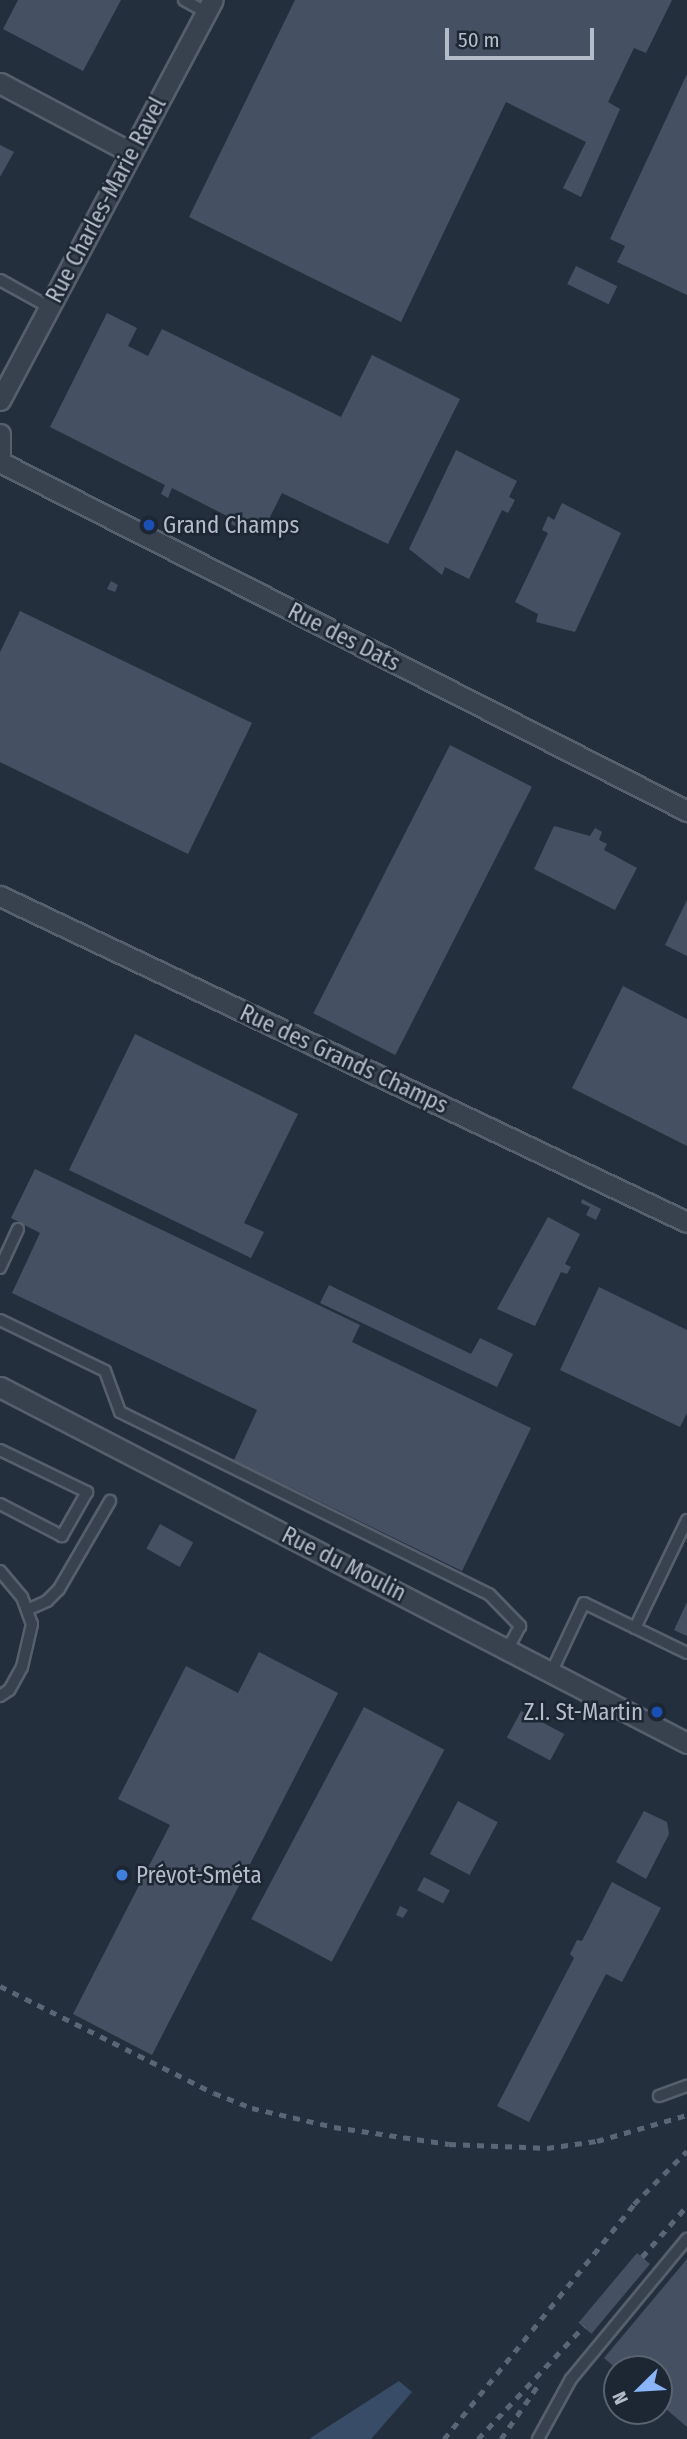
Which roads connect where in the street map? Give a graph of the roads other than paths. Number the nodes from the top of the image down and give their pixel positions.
1 (184, 0) edge
2 (209, 6) edge
3 (0, 83) edge
4 (130, 152) junction
5 (0, 280) edge
6 (49, 307) junction
7 (0, 400) edge
8 (0, 434) edge
9 (0, 463) edge
10 (687, 811) edge
11 (0, 896) edge
12 (687, 1222) edge
13 (18, 1229) dead end
14 (0, 1268) edge
15 (0, 1320) edge
16 (0, 1387) edge
17 (0, 1450) edge
18 (110, 1501) dead end
19 (0, 1504) edge
20 (687, 1520) edge
21 (0, 1571) edge
22 (27, 1610) junction
23 (635, 1628) junction
24 (507, 1650) junction
25 (687, 1653) edge
26 (550, 1674) junction
27 (0, 1696) edge
28 (687, 1743) edge
29 (687, 2086) edge
30 (659, 2096) dead end
31 (687, 2239) edge
32 (538, 2439) edge

1 - 2 lane
2 - 4 street, Rue Charles-Marie Ravel
3 - 4 street
4 - 6 street, Rue Charles-Marie Ravel
5 - 6 lane
6 - 7 street, Rue Charles-Marie Ravel
8 - 9 street
9 - 10 street, Rue des Dats
11 - 12 street, Rue des Grands Champs
13 - 14 lane
15 - 24 lane
16 - 24 street, Rue du Moulin
17 - 19 lane
18 - 22 lane
20 - 23 lane
21 - 22 lane
22 - 27 lane
23 - 25 lane
23 - 26 lane
24 - 26 street, Rue du Moulin
26 - 28 street, Rue du Moulin
29 - 30 lane
31 - 32 lane

